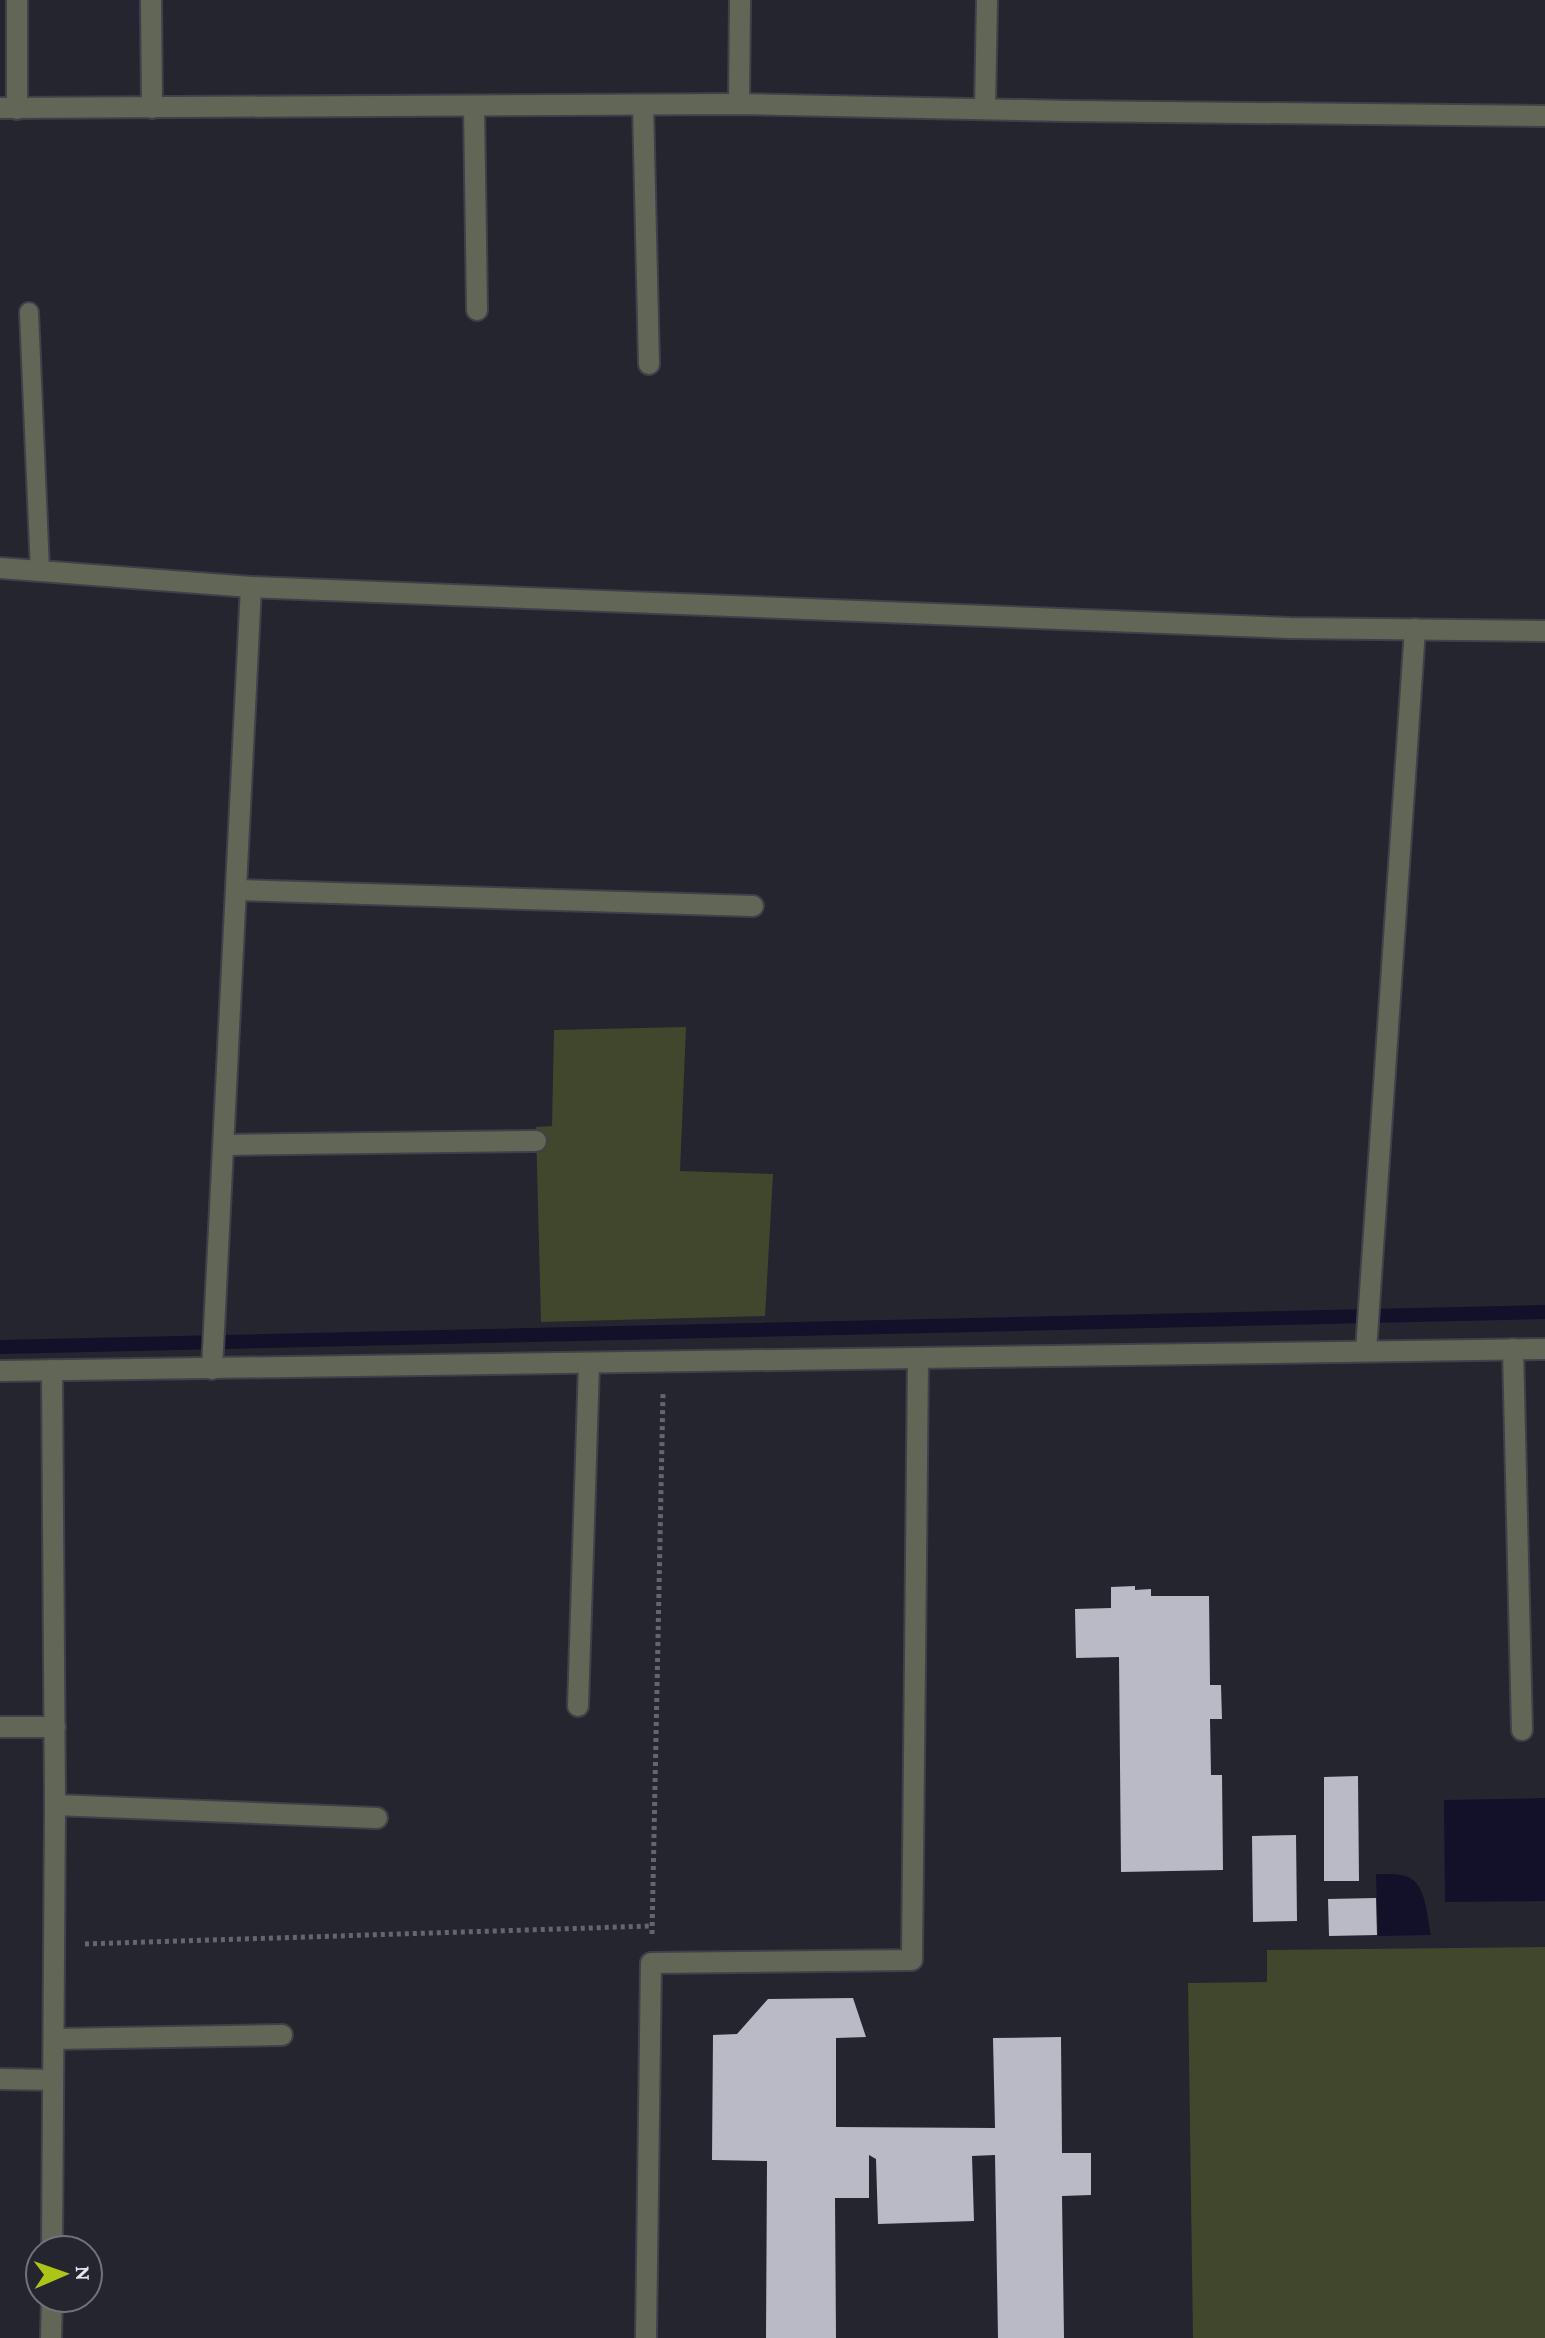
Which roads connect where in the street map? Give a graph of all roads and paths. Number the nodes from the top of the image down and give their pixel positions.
1 (17, 0) edge
2 (151, 0) edge
3 (740, 0) edge
4 (987, 0) edge
5 (739, 104) junction
6 (643, 105) junction
7 (474, 106) junction
8 (152, 108) junction
9 (9, 109) edge
10 (985, 109) junction
11 (1545, 116) edge
12 (477, 310) dead end
13 (29, 312) dead end
14 (649, 364) dead end
15 (0, 568) edge
16 (40, 571) junction
17 (251, 587) junction
18 (1415, 629) junction
19 (1545, 631) edge
20 (237, 890) junction
21 (753, 906) dead end
22 (536, 1141) dead end
23 (224, 1145) junction
24 (1513, 1349) junction
25 (1545, 1349) edge
26 (1366, 1351) junction
27 (918, 1359) junction
28 (663, 1363) junction
29 (589, 1364) junction
30 (212, 1369) junction
31 (52, 1370) junction
32 (0, 1371) edge
33 (578, 1706) dead end
34 (0, 1727) edge
35 (55, 1727) junction
36 (1522, 1730) dead end
37 (55, 1805) junction
38 (377, 1818) dead end
39 (652, 1926) junction
40 (54, 1946) junction
41 (651, 1963) junction
42 (282, 2035) dead end
43 (54, 2039) junction
44 (0, 2079) edge
45 (53, 2080) junction
46 (52, 2234) edge
47 (52, 2314) edge
48 (51, 2338) edge
49 (646, 2338) edge

1 - 9 street
2 - 8 street
3 - 5 street
4 - 10 street
5 - 6 street
5 - 10 street
6 - 7 street
6 - 14 street
7 - 8 street
7 - 12 street
8 - 9 street
10 - 11 street
13 - 16 lane
15 - 16 street
16 - 17 street
17 - 18 street
17 - 20 street
18 - 19 street
18 - 26 street
20 - 21 street
20 - 23 street
22 - 23 street
23 - 30 street
24 - 25 street
24 - 26 street
24 - 36 street
26 - 27 street
27 - 28 street
27 - 41 street
28 - 29 street
28 - 39 path
29 - 30 street
29 - 33 street
30 - 31 street
31 - 32 street
31 - 35 street
34 - 35 street
35 - 37 street
37 - 38 street
37 - 40 street
39 - 40 path
39 - 41 path
40 - 43 street
41 - 49 street
42 - 43 street
43 - 45 street
44 - 45 street
45 - 46 street
47 - 48 street

